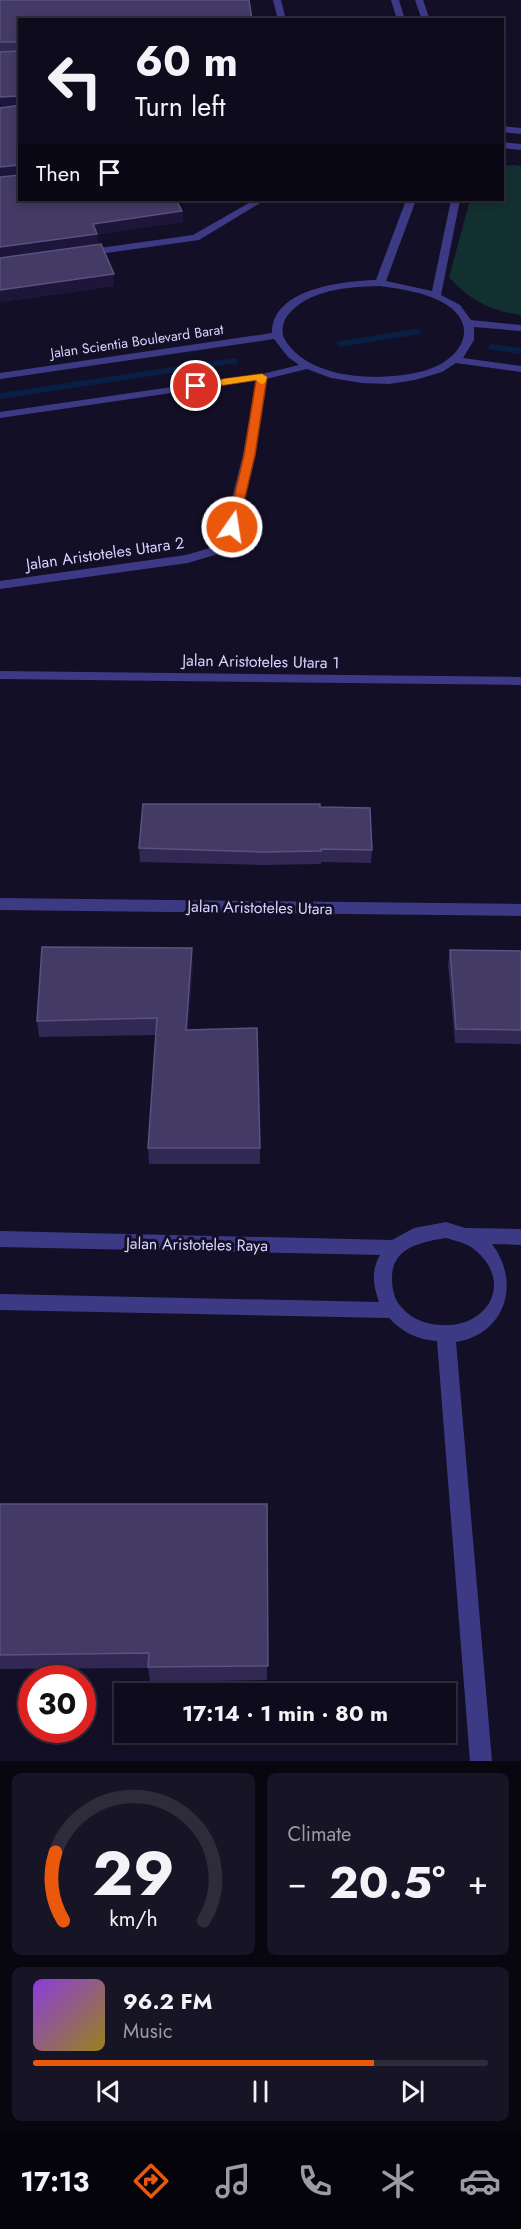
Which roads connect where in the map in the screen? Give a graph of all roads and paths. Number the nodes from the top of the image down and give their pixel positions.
1 (277, 0) edge
2 (395, 0) edge
3 (419, 0) edge
4 (282, 18) edge
5 (400, 18) edge
6 (425, 18) edge
7 (504, 129) edge
8 (521, 131) edge
9 (504, 145) edge
10 (521, 147) edge
11 (258, 201) edge
12 (411, 201) edge
13 (456, 201) edge
14 (69, 255) edge
15 (380, 283) junction
16 (436, 296) junction
17 (468, 323) junction
18 (521, 328) edge
19 (277, 335) junction
20 (455, 360) junction
21 (306, 366) junction
22 (521, 369) edge
23 (0, 376) edge
24 (262, 377) junction
25 (0, 415) edge
26 (0, 585) edge
27 (0, 675) edge
28 (521, 681) edge
29 (0, 904) edge
30 (521, 910) edge
31 (465, 1235) junction
32 (521, 1237) edge
33 (0, 1239) edge
34 (394, 1248) junction
35 (0, 1302) edge
36 (392, 1310) junction
37 (446, 1335) junction
38 (481, 1761) edge

1 - 4 street
2 - 5 street
3 - 6 street
7 - 8 street
9 - 10 street
11 - 14 street
12 - 15 street
13 - 16 street
15 - 16 street
15 - 19 street
16 - 17 street
17 - 18 street
17 - 20 street
19 - 21 street
19 - 23 street, Jalan Scientia Boulevard Barat
20 - 21 street
20 - 22 street
21 - 24 street
24 - 25 street
24 - 26 street, Jalan Aristoteles Utara 2
27 - 28 street, Jalan Aristoteles Utara 1
29 - 30 street, Jalan Aristoteles Utara
31 - 32 street
31 - 34 street
31 - 37 street
33 - 34 street, Jalan Aristoteles Raya
34 - 36 street
35 - 36 street
36 - 37 street
37 - 38 street

